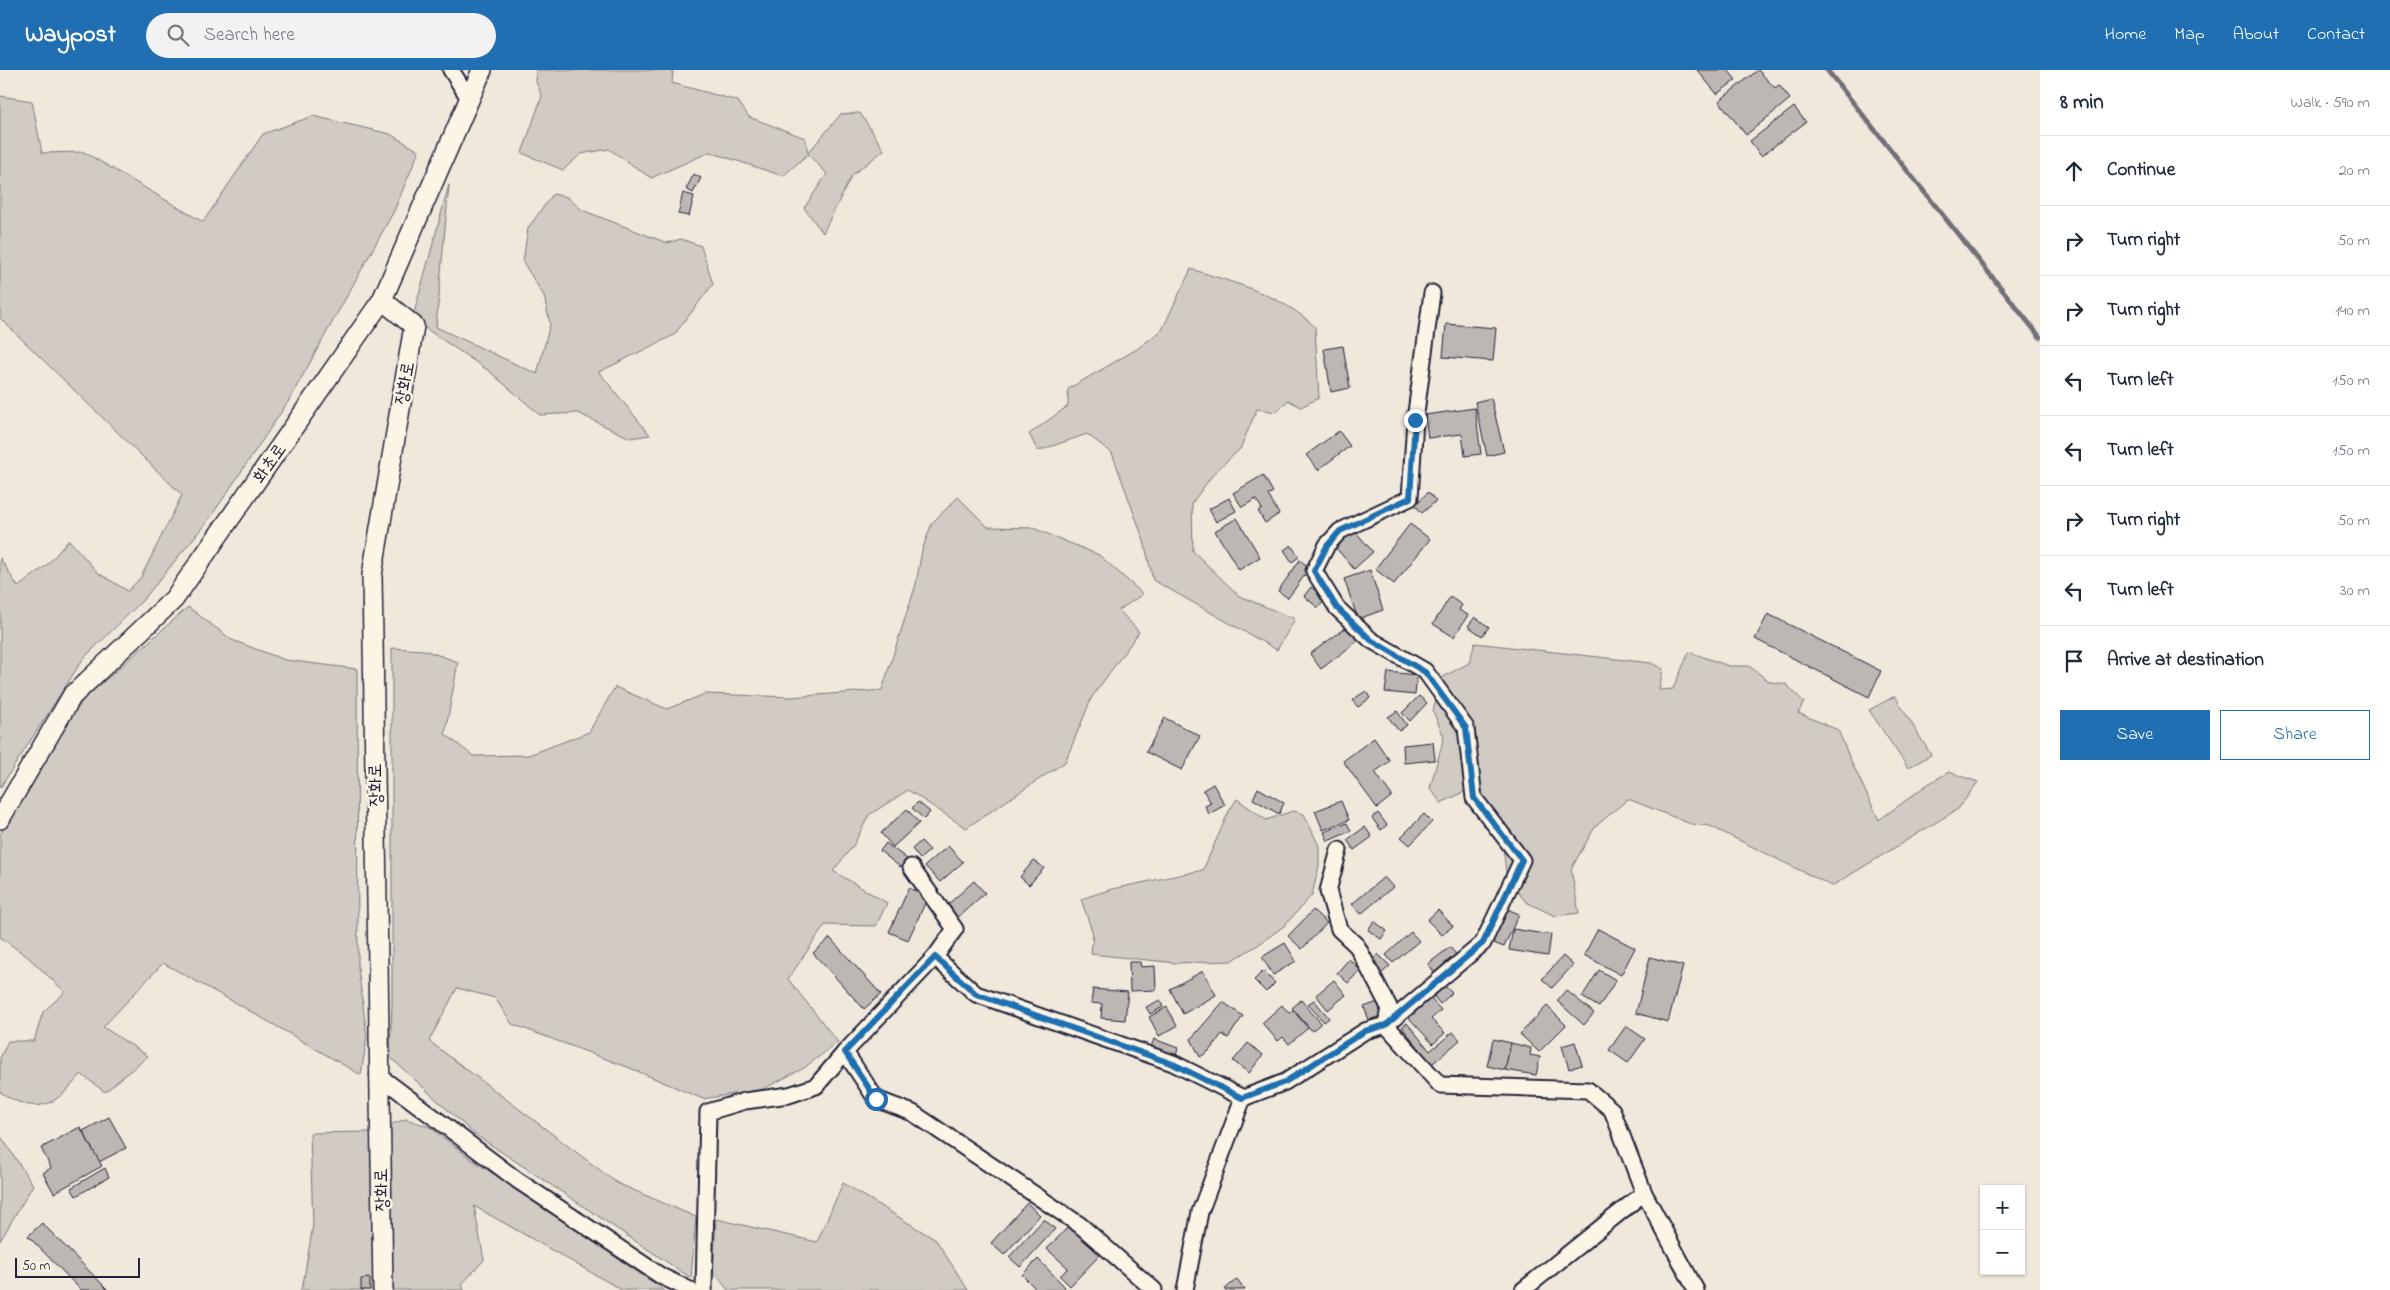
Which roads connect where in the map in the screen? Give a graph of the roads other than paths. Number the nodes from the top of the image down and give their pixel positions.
1 (451, 70) edge
2 (482, 70) edge
3 (470, 100) junction
4 (1432, 293) dead end
5 (382, 300) junction
6 (0, 819) edge
7 (1339, 850) dead end
8 (911, 867) dead end
9 (935, 957) junction
10 (1386, 1025) junction
11 (845, 1052) junction
12 (378, 1075) junction
13 (1242, 1098) junction
14 (1644, 1193) junction
15 (383, 1290) edge
16 (690, 1290) edge
17 (704, 1290) edge
18 (1154, 1290) edge
19 (1185, 1290) edge
20 (1522, 1290) edge
21 (1696, 1290) edge

1 - 3 street
2 - 3 street, 화초로
3 - 5 street, 화초로
4 - 10 street
5 - 6 street, 화초로
5 - 12 street, 장화로
7 - 10 street
8 - 9 street
9 - 11 street
9 - 13 street
10 - 13 street
10 - 14 street
11 - 17 street
11 - 18 street
12 - 15 street, 장화로
12 - 16 street
13 - 19 street
14 - 20 street
14 - 21 street

